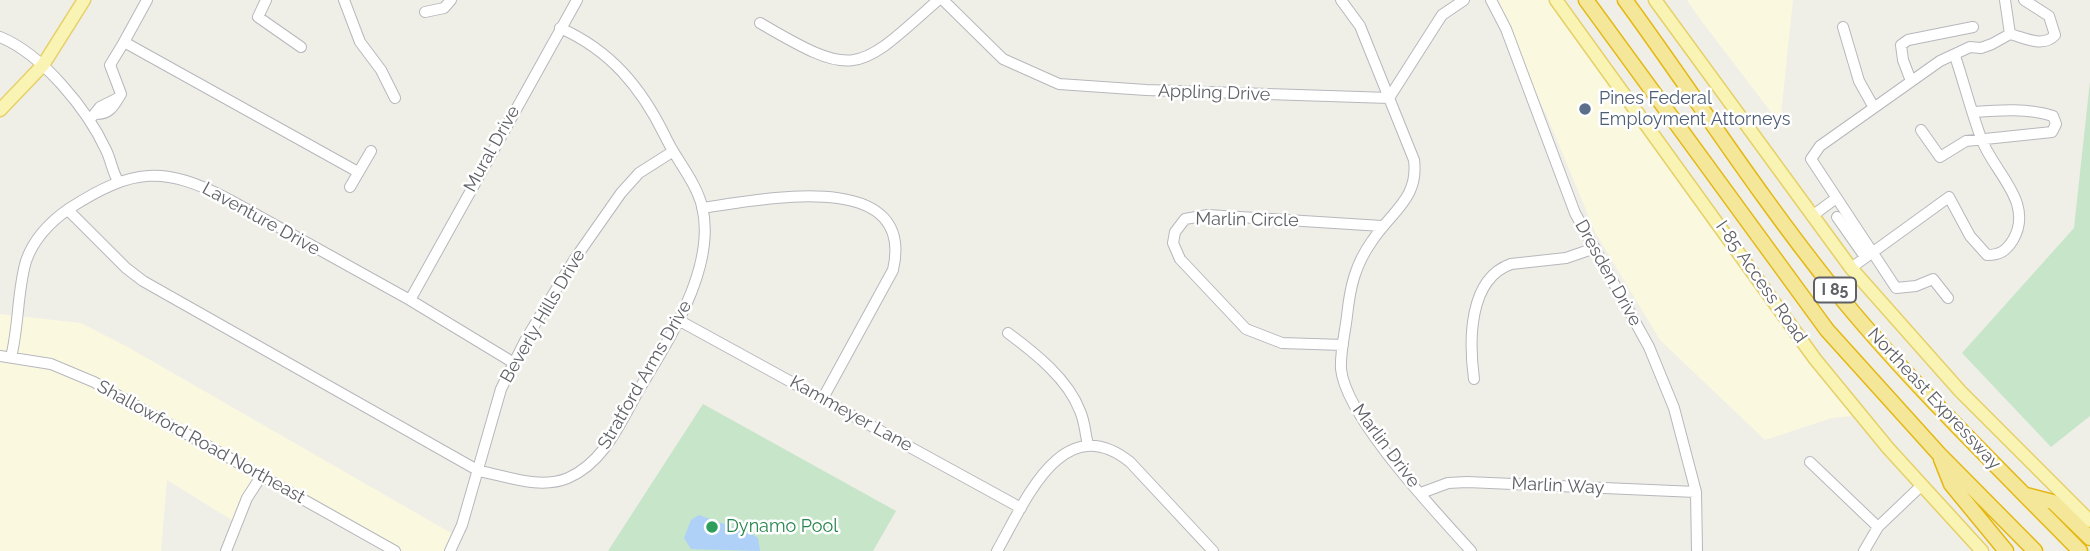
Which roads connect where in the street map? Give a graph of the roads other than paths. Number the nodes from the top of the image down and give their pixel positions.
1 (84, 0) edge
2 (147, 0) edge
3 (266, 0) edge
4 (344, 0) edge
5 (451, 0) edge
6 (577, 0) edge
7 (938, 0) edge
8 (943, 0) edge
9 (1341, 0) edge
10 (1464, 0) edge
11 (1491, 0) edge
12 (1556, 0) edge
13 (1586, 0) edge
14 (1625, 0) edge
15 (1654, 0) edge
16 (2004, 0) edge
17 (2024, 0) edge
18 (425, 12) dead end
19 (760, 23) dead end
20 (1843, 27) dead end
21 (1973, 27) dead end
22 (560, 28) junction
23 (2010, 34) junction
24 (0, 37) edge
25 (124, 41) junction
26 (301, 47) dead end
27 (1955, 56) junction
28 (43, 65) junction
29 (1911, 81) junction
30 (395, 98) dead end
31 (1389, 98) junction
32 (1873, 106) junction
33 (0, 110) edge
34 (1974, 112) junction
35 (92, 117) junction
36 (1921, 130) dead end
37 (1981, 138) junction
38 (371, 151) dead end
39 (673, 152) junction
40 (358, 172) junction
41 (118, 181) junction
42 (349, 187) dead end
43 (1835, 199) junction
44 (702, 208) junction
45 (68, 210) junction
46 (1841, 215) junction
47 (1812, 216) junction
48 (1382, 226) junction
49 (1821, 228) junction
50 (1595, 248) junction
51 (1868, 254) junction
52 (1852, 268) junction
53 (1948, 298) dead end
54 (410, 300) junction
55 (680, 321) junction
56 (1009, 333) dead end
57 (1343, 345) junction
58 (0, 356) edge
59 (11, 357) junction
60 (514, 363) junction
61 (1474, 379) dead end
62 (823, 398) junction
63 (1088, 444) junction
64 (1939, 454) junction
65 (1810, 462) dead end
66 (479, 471) junction
67 (262, 475) junction
68 (1922, 485) junction
69 (1696, 492) junction
70 (1421, 493) junction
71 (2024, 494) junction
72 (1021, 509) junction
73 (2090, 521) edge
74 (1878, 527) junction
75 (2090, 538) edge
76 (226, 551) edge
77 (395, 551) edge
78 (450, 551) edge
79 (997, 551) edge
80 (1213, 551) edge
81 (1471, 551) edge
82 (1697, 551) edge
83 (1864, 551) edge
84 (1982, 551) edge
85 (2006, 551) edge
86 (2035, 551) edge
87 (2080, 551) edge

1 - 28 main road
2 - 25 street
3 - 26 street
4 - 30 street
5 - 18 street
6 - 22 street, Mural Drive
7 - 19 street
8 - 31 street, Appling Drive
9 - 31 street, Marlin Drive
10 - 31 street
11 - 50 street, Dresden Drive
12 - 68 main road, I-85 Access Road
13 - 64 highway, Northeast Expressway / I 85
14 - 71 highway, Northeast Expressway / I 85
15 - 47 main road
16 - 23 street
17 - 23 street
20 - 32 street
21 - 29 street
22 - 39 street, Stratford Arms Drive
22 - 54 street, Mural Drive
23 - 27 street
24 - 28 street
25 - 35 street
25 - 40 street
27 - 29 street
27 - 34 street
28 - 33 main road
28 - 35 street
29 - 32 street
31 - 48 street, Marlin Drive
32 - 43 street
34 - 37 street
34 - 37 street
35 - 41 street
36 - 37 street
37 - 51 street
38 - 40 street
39 - 44 street, Stratford Arms Drive
39 - 60 street, Beverly Hills Drive
40 - 42 street
41 - 45 street, Laventure Drive
41 - 54 street, Laventure Drive
43 - 46 street
43 - 47 street
44 - 55 street, Stratford Arms Drive
44 - 62 street
45 - 59 street, Laventure Drive
45 - 66 street, Stratford Arms Drive
46 - 49 street
46 - 51 street
47 - 49 main road
48 - 57 street, Marlin Drive
48 - 57 street, Marlin Circle
49 - 52 main road
50 - 61 street
50 - 69 street, Dresden Drive
51 - 52 street
51 - 53 street
52 - 73 main road
54 - 60 street, Laventure Drive
55 - 62 street, Kammeyer Lane
55 - 66 street, Stratford Arms Drive
56 - 63 street
57 - 70 street, Marlin Drive
58 - 59 street, Shallowford Road Northeast
59 - 67 street, Shallowford Road Northeast
60 - 66 street, Beverly Hills Drive
62 - 72 street, Kammeyer Lane
63 - 72 street
63 - 80 street
64 - 85 highway
64 - 86 highway, Northeast Expressway / I 85
65 - 74 street
66 - 78 street, Beverly Hills Drive
67 - 76 street
67 - 77 street, Shallowford Road Northeast
68 - 74 street
68 - 84 main road, I-85 Access Road
69 - 70 street, Marlin Way
69 - 82 street, Dresden Drive
70 - 81 street, Marlin Drive
71 - 75 highway
71 - 87 highway, Northeast Expressway / I 85
72 - 79 street
74 - 83 street

